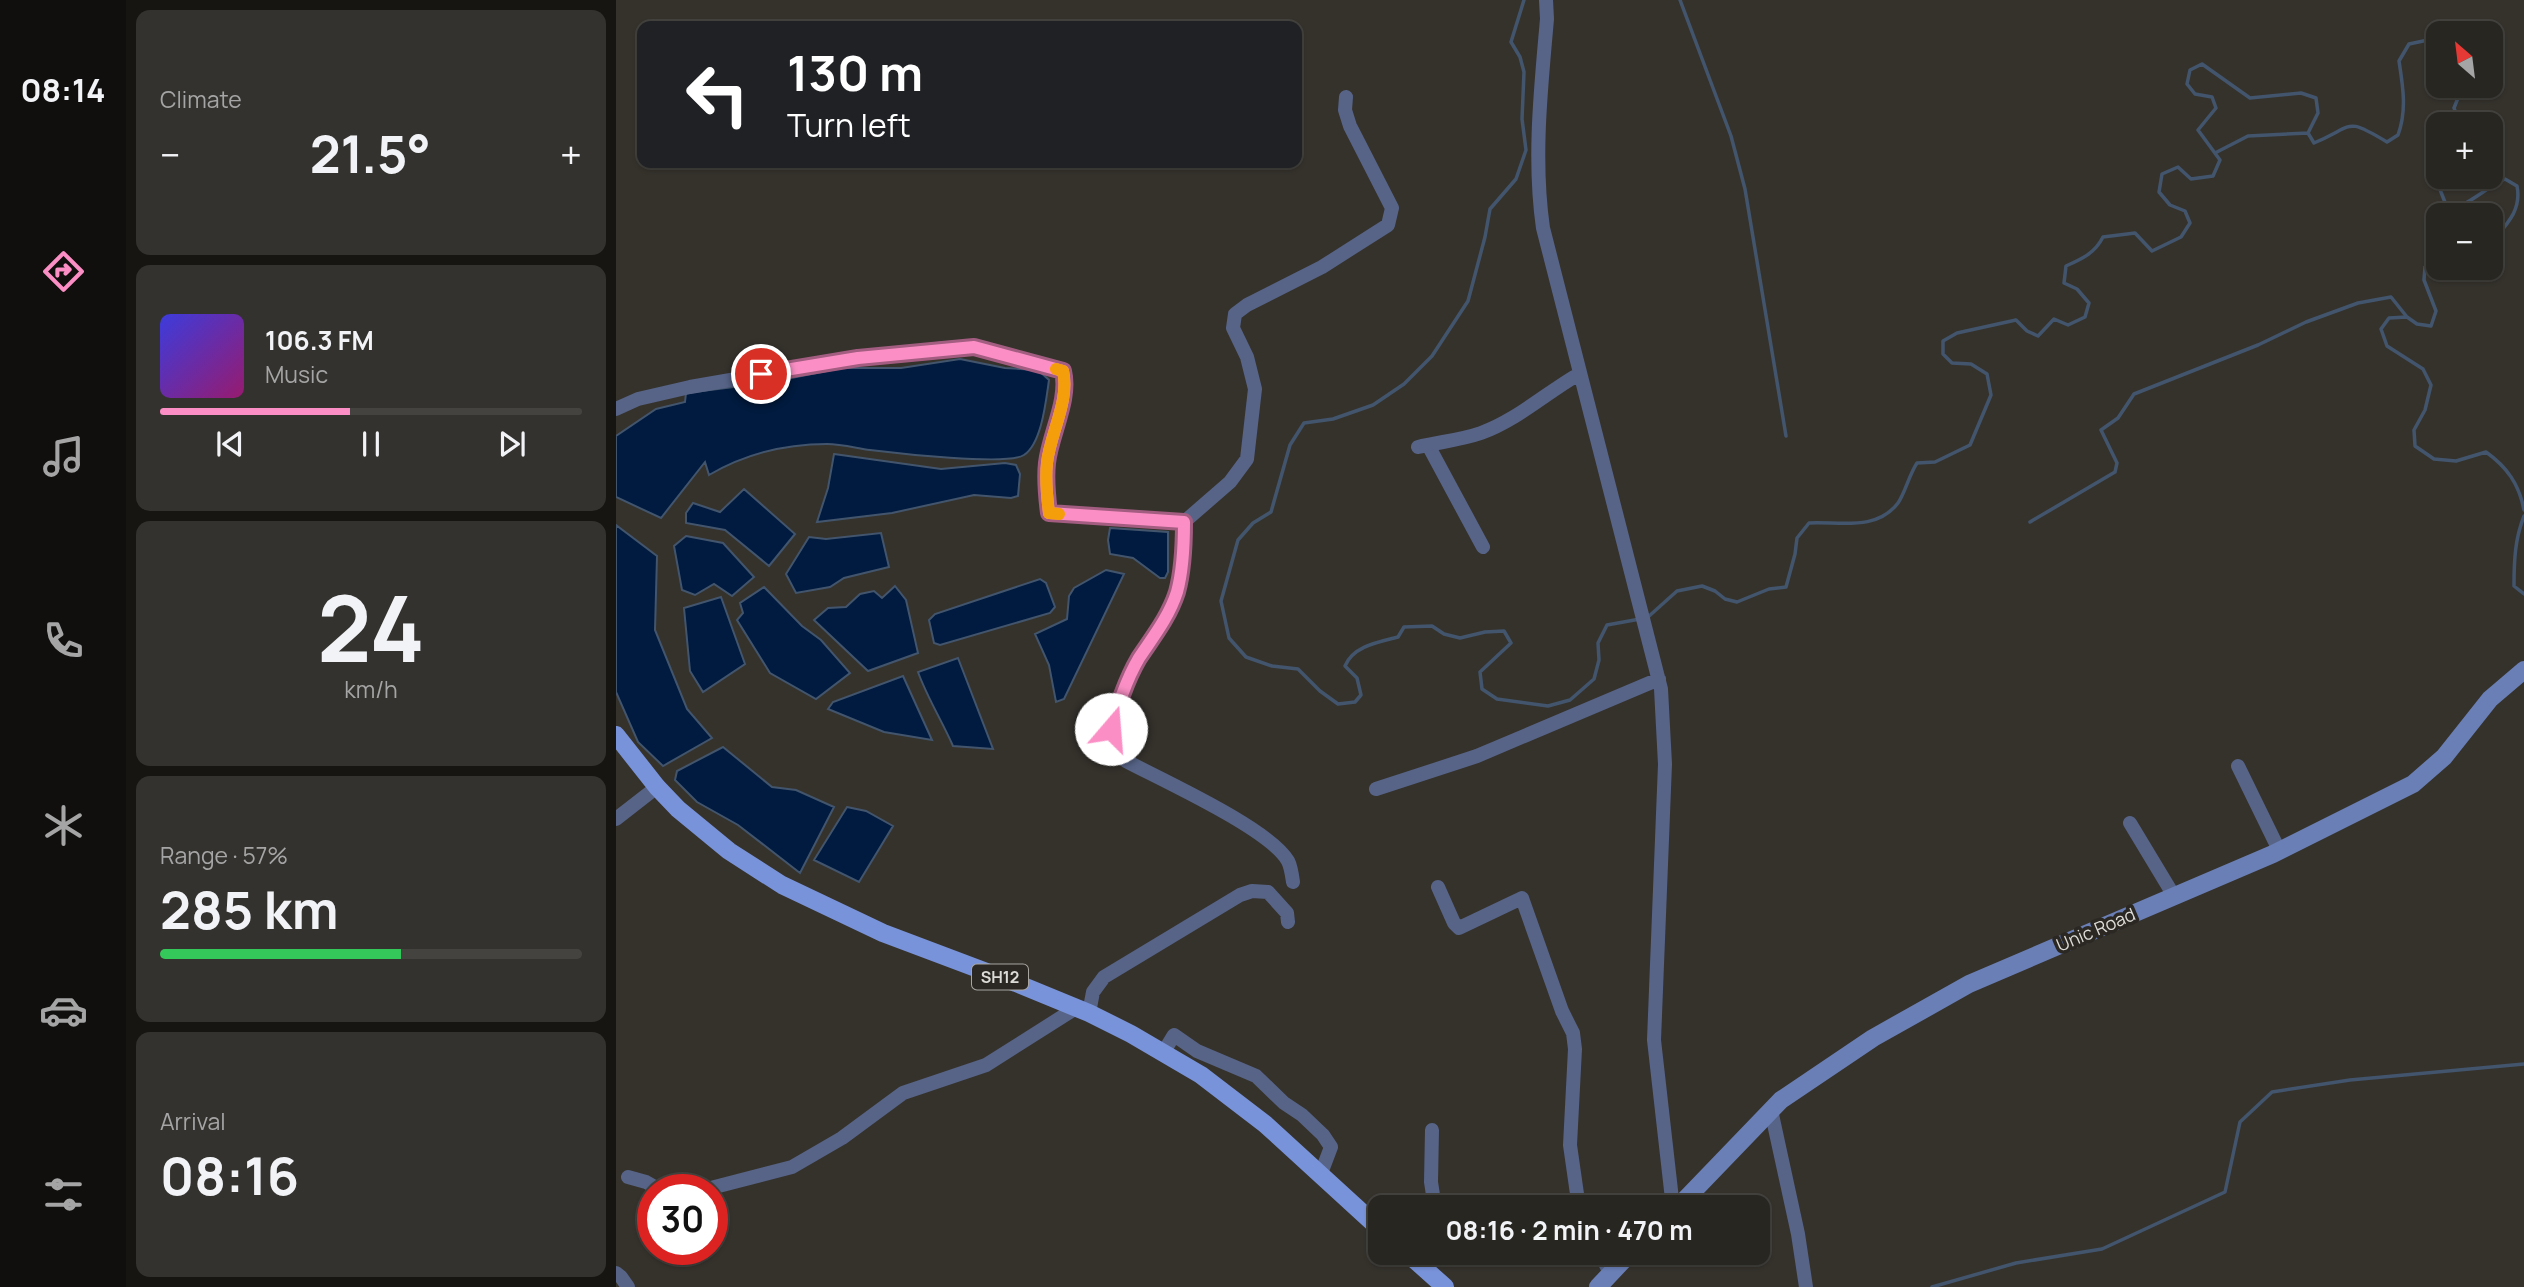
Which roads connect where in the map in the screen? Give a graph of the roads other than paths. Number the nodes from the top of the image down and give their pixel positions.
1 (1546, 0) edge
2 (1346, 97) dead end
3 (1579, 374) junction
4 (616, 409) edge
5 (1184, 522) junction
6 (1483, 547) dead end
7 (2524, 670) edge
8 (1659, 679) junction
9 (616, 735) edge
10 (2238, 766) dead end
11 (657, 787) junction
12 (1376, 789) dead end
13 (616, 819) edge
14 (2130, 823) dead end
15 (2279, 850) junction
16 (1293, 882) dead end
17 (1438, 887) dead end
18 (2174, 896) junction
19 (1288, 922) dead end
20 (1082, 1010) junction
21 (1163, 1053) junction
22 (1771, 1110) junction
23 (1432, 1130) dead end
24 (1320, 1176) junction
25 (628, 1177) dead end
26 (637, 1180) edge
27 (728, 1184) edge
28 (1433, 1195) edge
29 (1577, 1195) edge
30 (1673, 1195) edge
31 (1688, 1195) edge
32 (1368, 1218) edge
33 (1424, 1265) edge
34 (1618, 1265) edge
35 (616, 1273) edge
36 (1604, 1280) edge
37 (628, 1287) edge
38 (1445, 1287) edge
39 (1806, 1287) edge

1 - 3 street
2 - 5 street
3 - 6 street
3 - 8 street
4 - 5 street
5 - 16 street
7 - 15 main road, Unic Road
8 - 12 street
8 - 30 street
9 - 11 main road, SH12
10 - 15 street
11 - 13 street
11 - 20 main road, SH12
14 - 18 street
15 - 18 main road, Unic Road
17 - 29 street
18 - 22 main road, Unic Road
19 - 20 street
20 - 21 main road, SH12
20 - 27 street
21 - 24 main road, SH12
21 - 24 street
22 - 31 main road, Unic Road
22 - 39 street
23 - 28 street
24 - 32 main road, SH12
25 - 26 street
33 - 38 main road
34 - 36 main road
35 - 37 street

